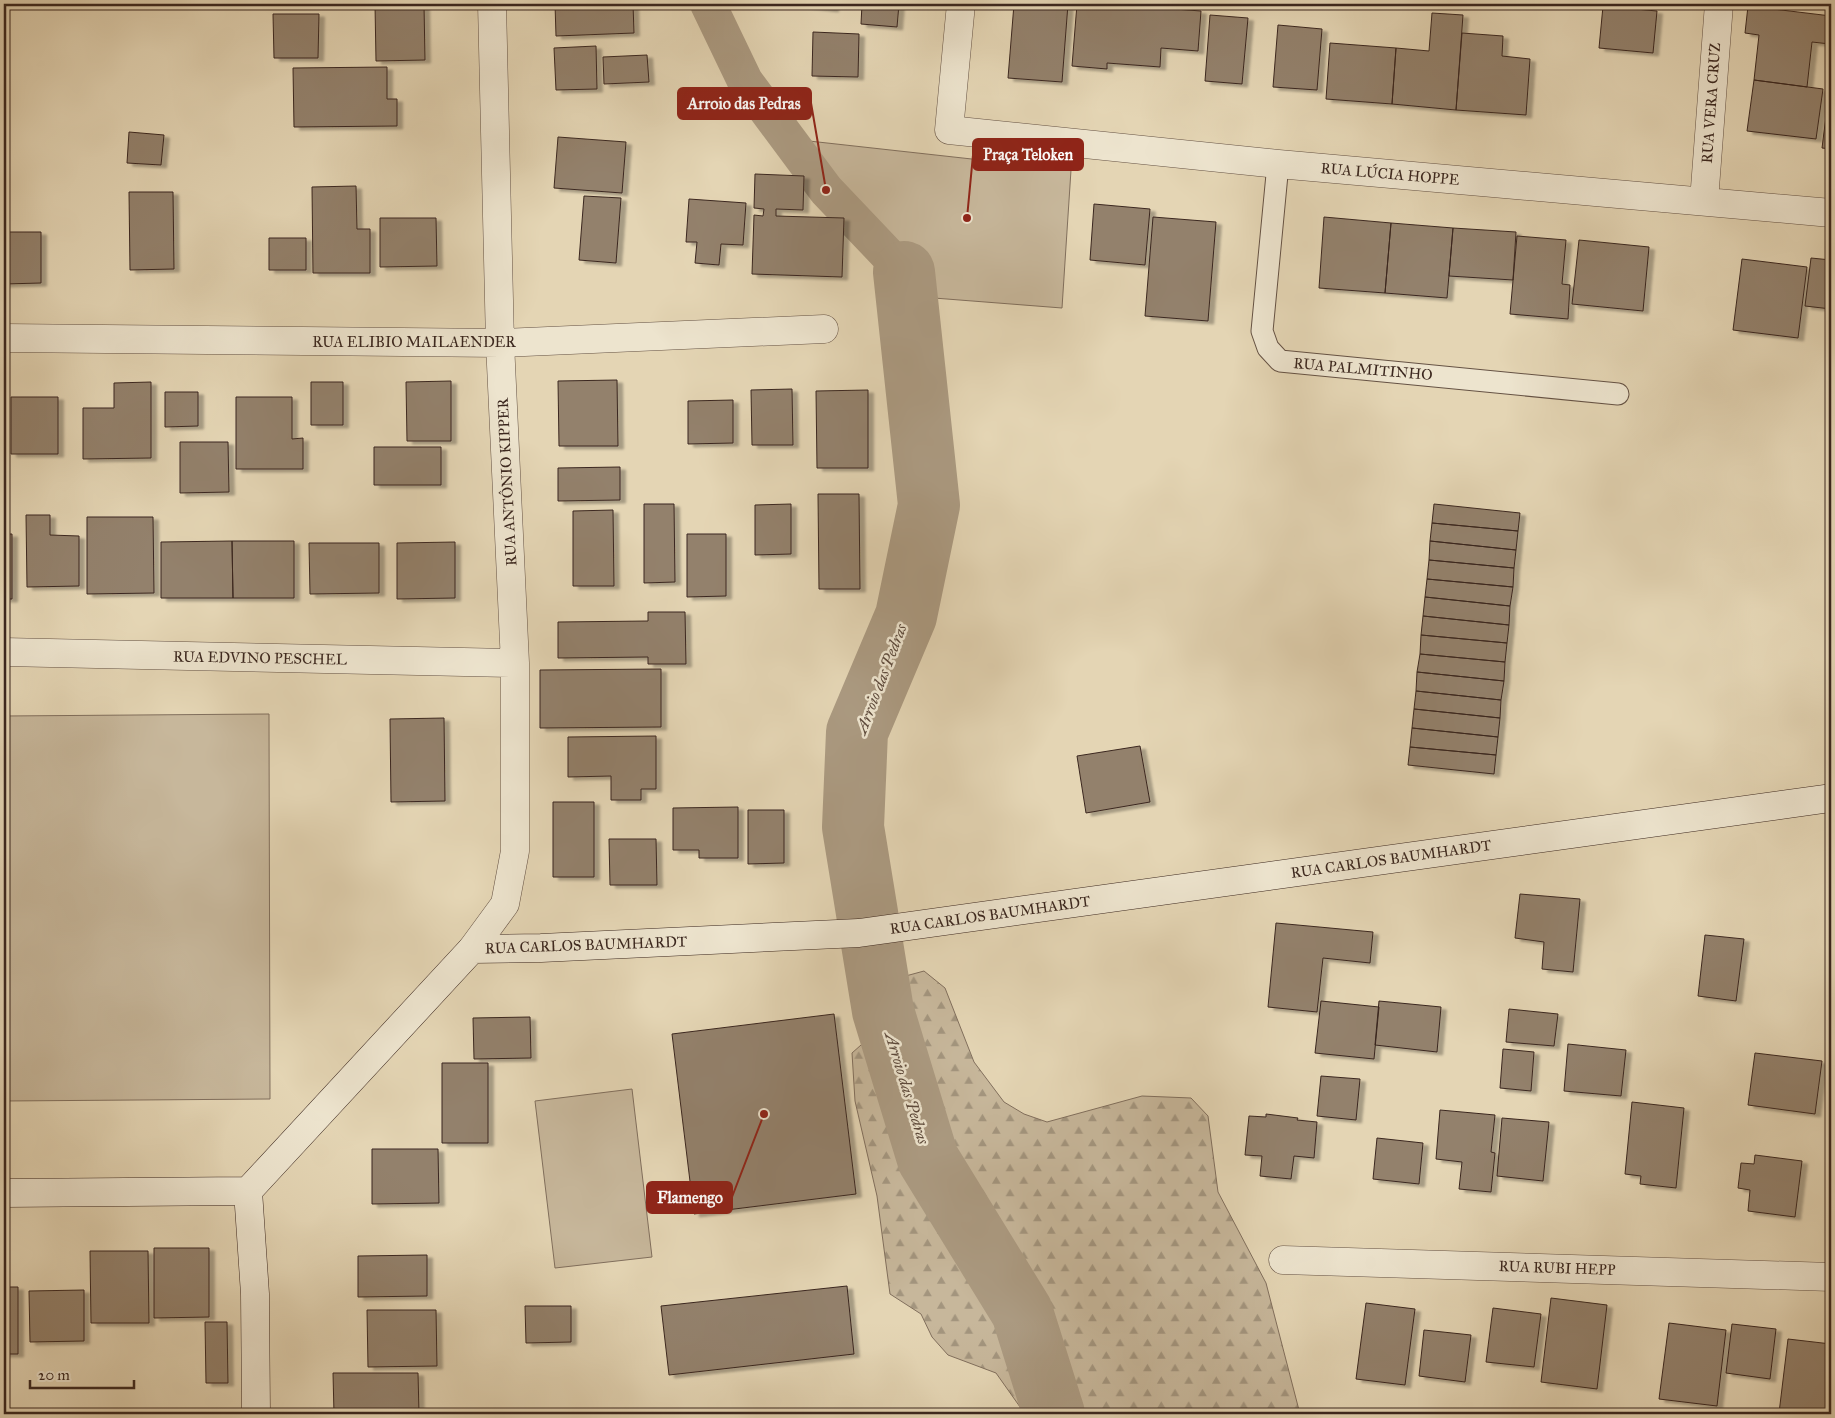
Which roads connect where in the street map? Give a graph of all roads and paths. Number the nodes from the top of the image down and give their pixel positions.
1 (492, 4) edge
2 (961, 4) edge
3 (1719, 4) edge
4 (1278, 164) junction
5 (1704, 201) junction
6 (1831, 213) edge
7 (824, 329) dead end
8 (4, 338) edge
9 (500, 343) junction
10 (1618, 394) dead end
11 (4, 652) edge
12 (515, 663) junction
13 (1831, 798) edge
14 (472, 949) junction
15 (248, 1191) junction
16 (4, 1193) edge
17 (1283, 1260) dead end
18 (1831, 1277) edge
19 (256, 1414) edge

1 - 9 street, RUA ANTÔNIO KIPPER
2 - 4 street, RUA LÚCIA HOPPE
3 - 5 street, RUA VERA CRUZ
4 - 5 street, RUA LÚCIA HOPPE
4 - 10 lane, RUA PALMITINHO
5 - 6 street, RUA LÚCIA HOPPE
7 - 9 street, RUA ELIBIO MAILAENDER
8 - 9 street, RUA ELIBIO MAILAENDER
9 - 12 street, RUA ANTÔNIO KIPPER
11 - 12 street, RUA EDVINO PESCHEL
12 - 14 street, RUA ANTÔNIO KIPPER
13 - 14 street, RUA CARLOS BAUMHARDT
14 - 15 street, RUA CARLOS BAUMHARDT
15 - 16 street
15 - 19 street
17 - 18 street, RUA RUBI HEPP

